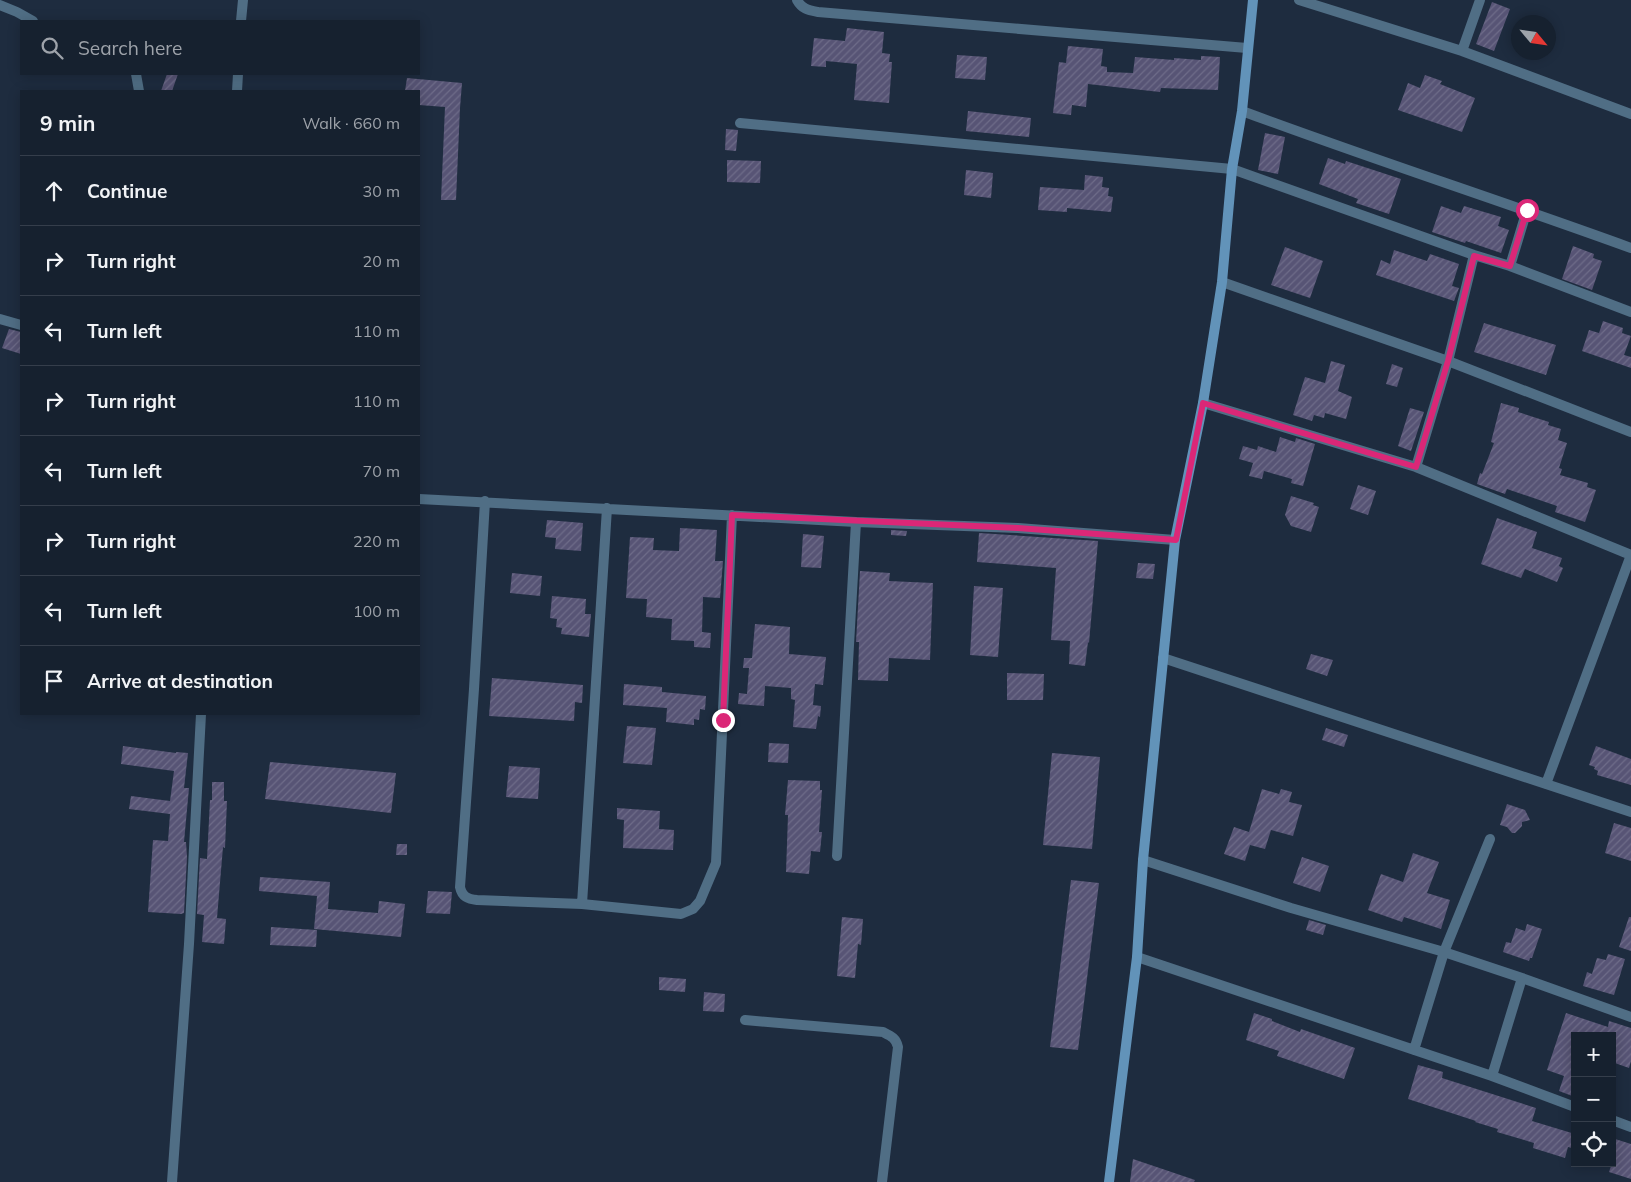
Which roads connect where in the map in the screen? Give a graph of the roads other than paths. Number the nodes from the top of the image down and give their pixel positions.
1 (243, 0) edge
2 (797, 0) edge
3 (1253, 0) edge
4 (1299, 0) edge
5 (1480, 0) edge
6 (0, 5) edge
7 (31, 20) edge
8 (242, 20) edge
9 (1247, 48) junction
10 (1462, 51) junction
11 (136, 75) edge
12 (238, 75) edge
13 (139, 90) edge
14 (237, 90) edge
15 (1242, 111) junction
16 (1631, 114) edge
17 (740, 123) dead end
18 (1232, 169) junction
19 (1527, 210) junction
20 (1631, 248) edge
21 (1474, 256) junction
22 (1510, 266) junction
23 (1222, 282) junction
24 (1631, 312) edge
25 (0, 319) edge
26 (20, 326) edge
27 (1448, 361) junction
28 (1203, 403) junction
29 (1631, 432) edge
30 (1416, 467) junction
31 (420, 499) edge
32 (485, 501) junction
33 (607, 508) junction
34 (732, 515) junction
35 (856, 522) junction
36 (1176, 540) junction
37 (1631, 555) edge
38 (1163, 658) junction
39 (201, 715) edge
40 (1546, 784) junction
41 (1631, 812) edge
42 (1490, 839) dead end
43 (837, 856) dead end
44 (1143, 860) junction
45 (582, 904) junction
46 (1444, 952) junction
47 (1138, 957) junction
48 (1522, 978) junction
49 (1631, 1017) edge
50 (745, 1020) dead end
51 (1414, 1050) junction
52 (1492, 1076) junction
53 (1571, 1106) edge
54 (1616, 1121) edge
55 (1631, 1127) edge
56 (172, 1182) edge
57 (882, 1182) edge
58 (1109, 1182) edge

1 - 8 street
2 - 9 street
3 - 9 street
4 - 10 street
5 - 10 street
6 - 7 street
9 - 15 street
10 - 16 street
11 - 13 street
12 - 14 street
15 - 18 street
15 - 19 street
17 - 18 street
18 - 21 street
18 - 23 street
19 - 20 street
19 - 22 street
21 - 22 street
21 - 27 street
22 - 24 street
23 - 27 street
23 - 28 street
25 - 26 street
27 - 29 street
27 - 30 street
28 - 30 street
28 - 36 street
30 - 37 street
31 - 32 street
32 - 33 street
32 - 45 street
33 - 34 street
33 - 45 street
34 - 35 street
34 - 45 street
35 - 36 street
35 - 43 street
36 - 38 street
37 - 40 street
38 - 40 street
38 - 44 street
39 - 56 street
40 - 41 street
42 - 46 street
44 - 46 street
44 - 47 street
46 - 48 street
46 - 51 street
47 - 51 street
47 - 58 street
48 - 49 street
48 - 52 street
50 - 57 street
51 - 52 street
52 - 53 street
54 - 55 street

